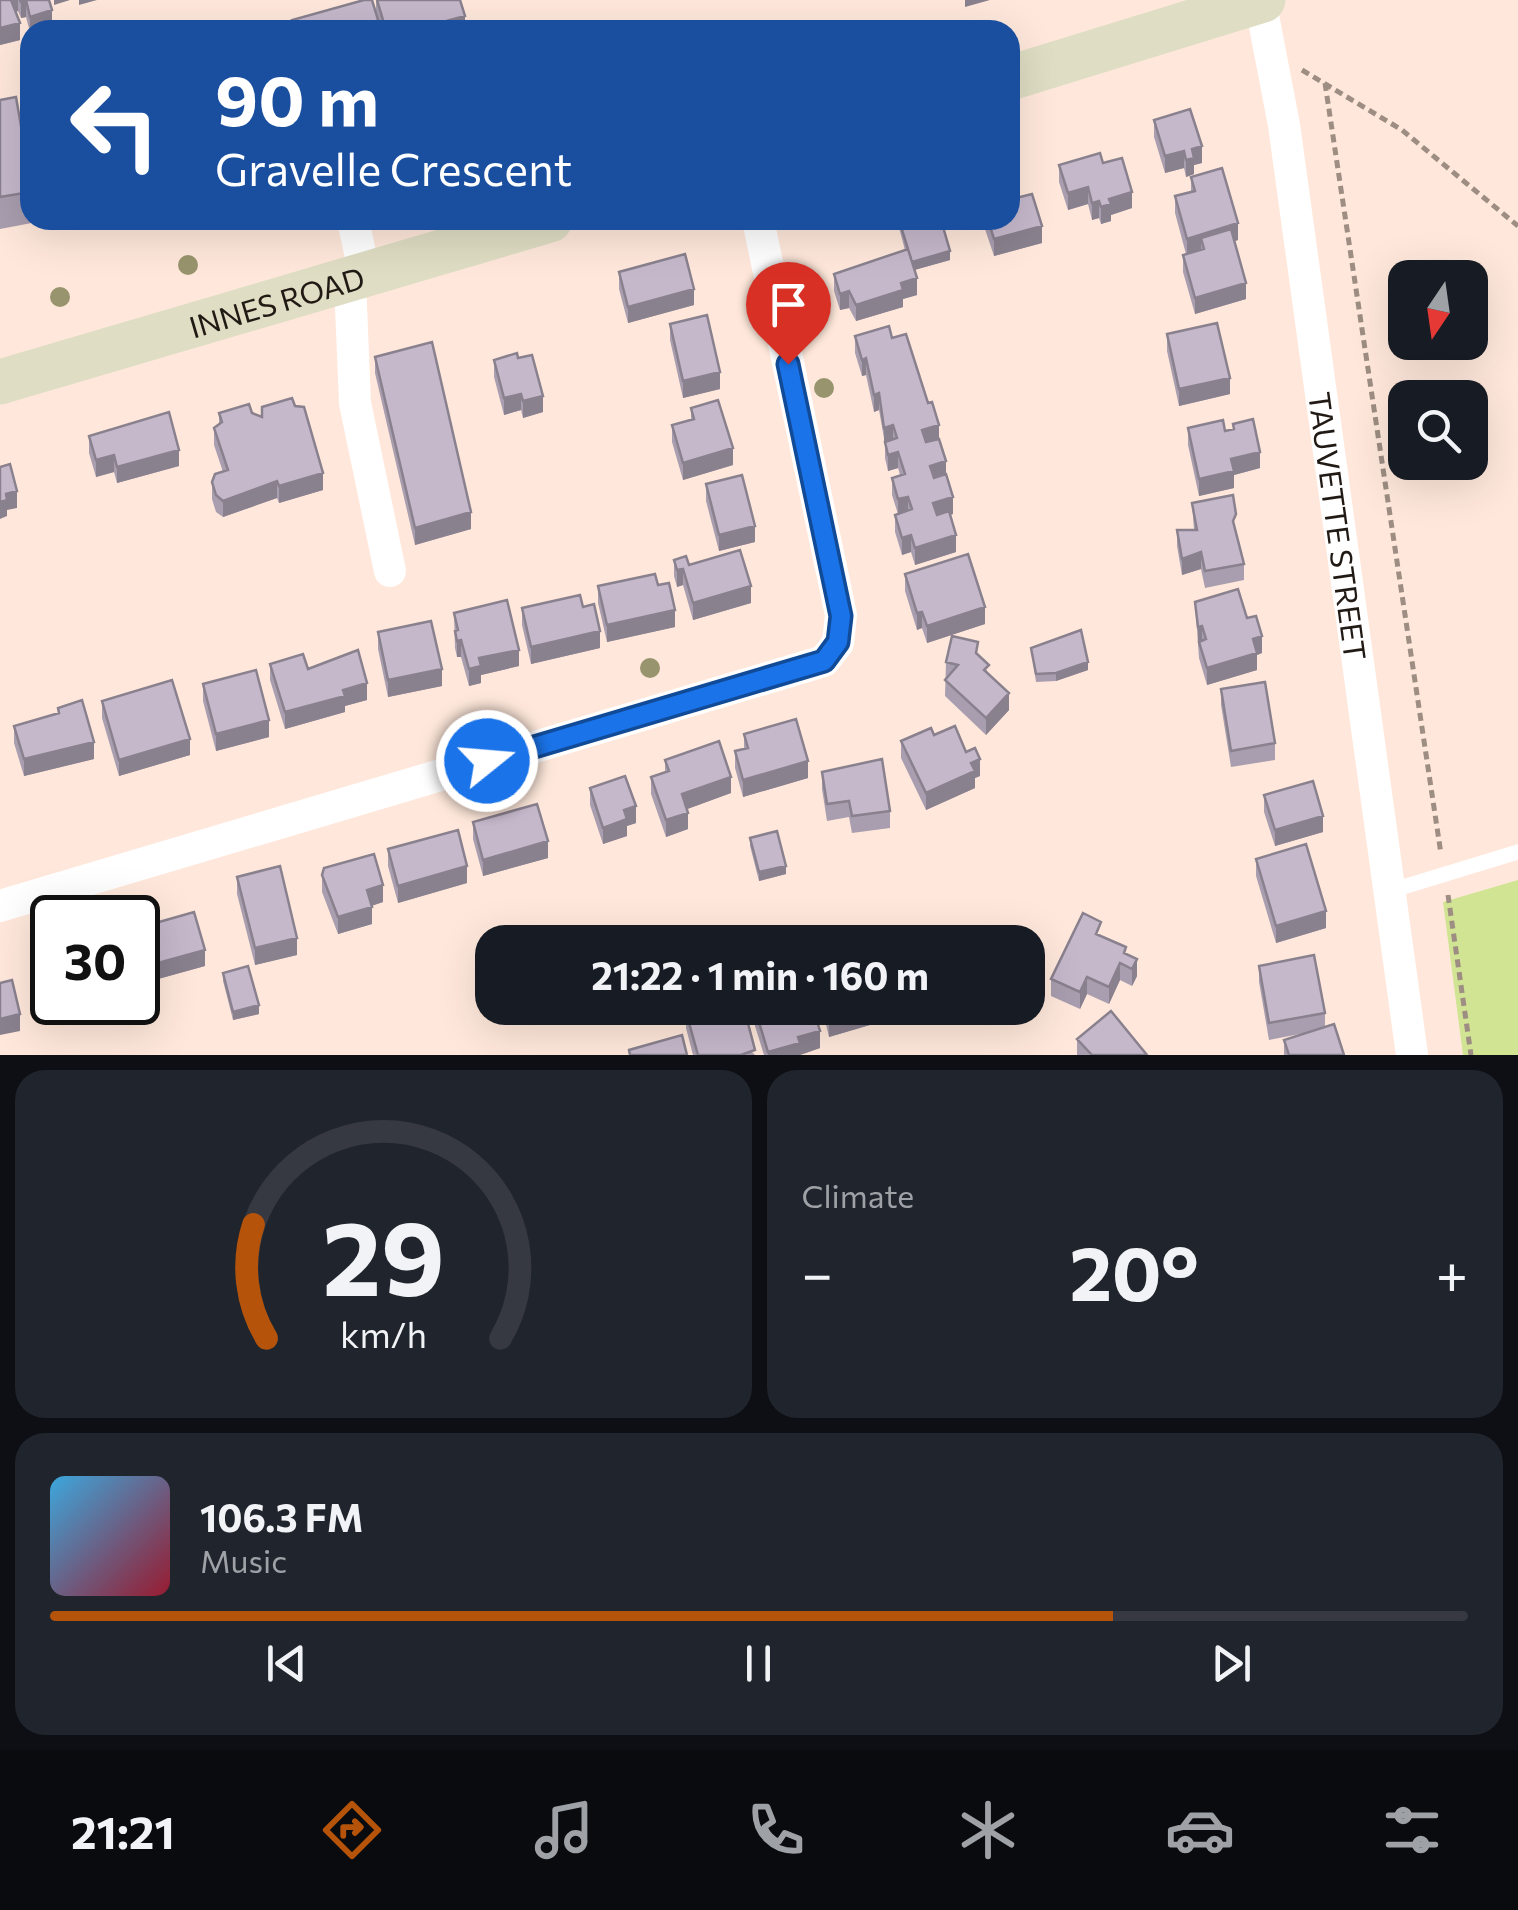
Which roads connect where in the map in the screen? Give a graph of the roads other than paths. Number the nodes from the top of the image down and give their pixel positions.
1 (1261, 0) edge
2 (1020, 75) edge
3 (353, 230) edge
4 (517, 230) edge
5 (760, 230) edge
6 (358, 279) junction
7 (0, 382) edge
8 (390, 571) dead end
9 (1518, 852) edge
10 (1390, 891) junction
11 (0, 906) edge
12 (1412, 1055) edge

1 - 2 street
1 - 10 street, TAUVETTE STREET
3 - 6 street
4 - 6 street, INNES ROAD
5 - 11 street
6 - 7 street, INNES ROAD
6 - 8 street
9 - 10 lane
10 - 12 street, TAUVETTE STREET

